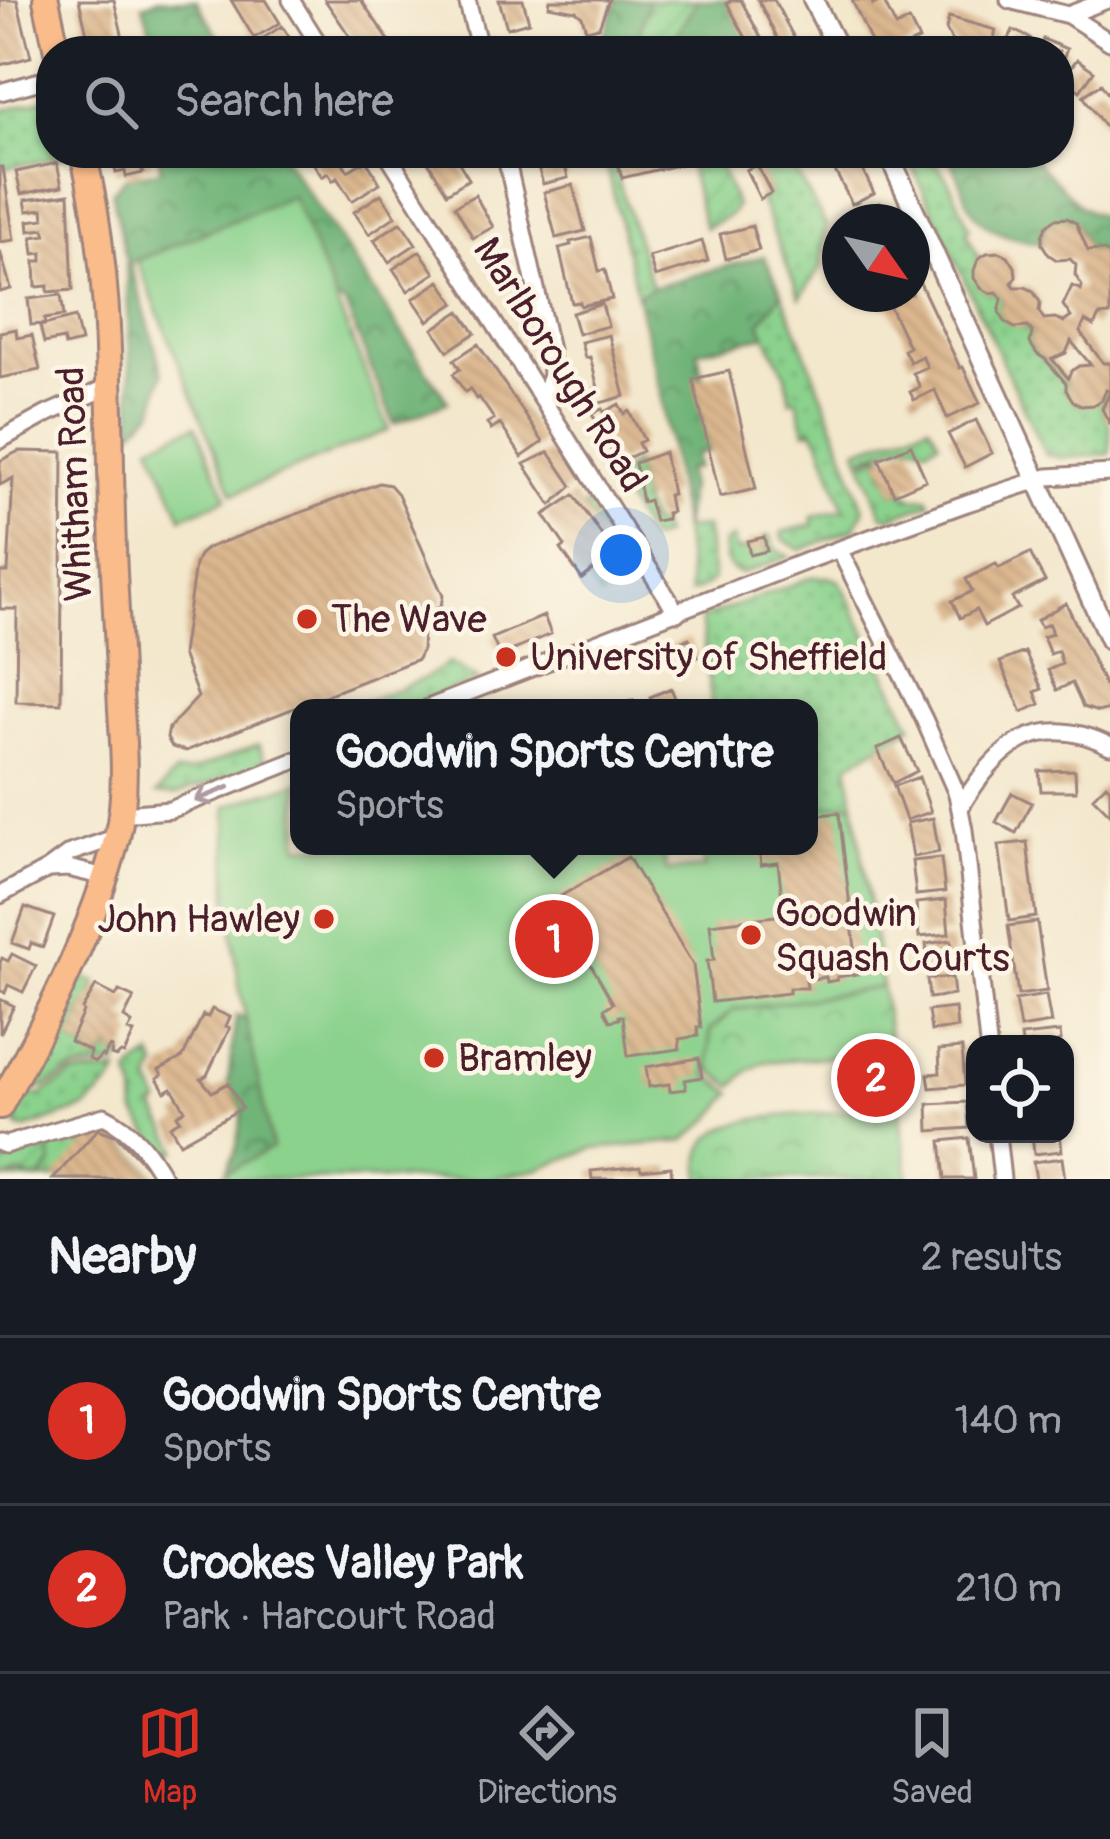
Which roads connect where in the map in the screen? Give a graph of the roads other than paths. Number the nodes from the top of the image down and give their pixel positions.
1 (46, 0) edge
2 (291, 0) edge
3 (467, 0) edge
4 (813, 0) edge
5 (1009, 0) edge
6 (1107, 0) edge
7 (1068, 15) junction
8 (54, 36) edge
9 (314, 36) edge
10 (476, 36) edge
11 (831, 36) edge
12 (1110, 43) edge
13 (36, 82) edge
14 (0, 92) edge
15 (86, 168) edge
16 (396, 168) edge
17 (508, 168) edge
18 (895, 168) edge
19 (108, 387) junction
20 (542, 398) junction
21 (0, 440) edge
22 (1110, 473) edge
23 (1036, 480) junction
24 (839, 549) junction
25 (677, 613) junction
26 (1110, 640) edge
27 (452, 699) edge
28 (1110, 746) edge
29 (290, 763) edge
30 (960, 808) junction
31 (119, 825) junction
32 (48, 869) junction
33 (105, 877) junction
34 (0, 896) edge
35 (987, 1035) edge
36 (0, 1106) edge
37 (0, 1143) edge
38 (998, 1143) edge
39 (164, 1179) edge
40 (1002, 1179) edge

1 - 8 main road
2 - 9 street
3 - 10 street
4 - 11 street
5 - 7 street
6 - 7 street
7 - 12 street
13 - 14 street
15 - 19 main road, Whitham Road
16 - 20 street, Marlborough Road
17 - 20 street
18 - 23 street
19 - 21 street
19 - 31 main road, Whitham Road
20 - 25 street, Marlborough Road
22 - 23 street
23 - 24 street
23 - 26 street
24 - 25 street
24 - 30 street
25 - 27 street
28 - 30 street
29 -> 31 street
30 - 35 street
31 - 32 street
31 - 33 main road, Whitham Road
32 - 33 street
32 - 34 street
33 - 36 main road, Whitham Road
37 - 39 street
38 - 40 street

